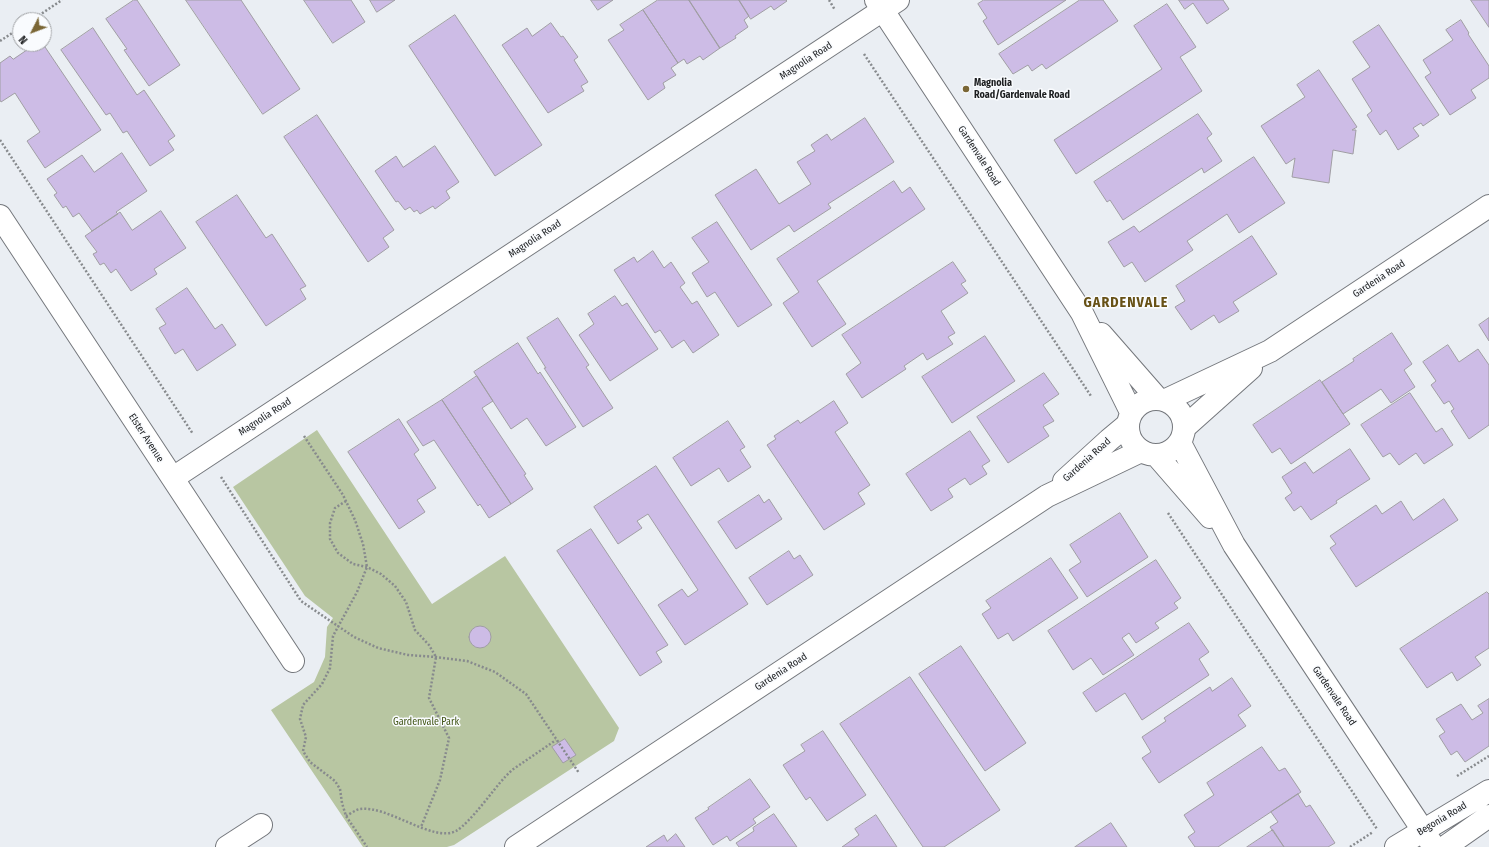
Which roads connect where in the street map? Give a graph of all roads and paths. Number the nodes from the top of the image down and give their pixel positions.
1 (62, 0) edge
2 (886, 3) edge
3 (44, 12) edge
4 (12, 33) edge
5 (0, 41) edge
6 (0, 140) edge
7 (1489, 206) edge
8 (1, 218) edge
9 (1082, 313) junction
10 (1270, 351) junction
11 (1162, 399) junction
12 (1129, 419) junction
13 (1183, 435) junction
14 (304, 436) dead end
15 (195, 437) dead end
16 (1149, 453) junction
17 (218, 472) dead end
18 (173, 478) junction
19 (1047, 496) junction
20 (346, 500) junction
21 (1234, 545) junction
22 (367, 567) junction
23 (337, 627) junction
24 (436, 657) junction
25 (293, 661) dead end
26 (556, 740) junction
27 (580, 775) dead end
28 (1489, 791) edge
29 (346, 816) junction
30 (1489, 816) edge
31 (261, 824) dead end
32 (421, 827) junction
33 (1428, 839) edge
34 (227, 847) edge
35 (367, 847) edge
36 (516, 847) edge
37 (1396, 847) edge
38 (1445, 847) edge

1 - 3 path
2 - 9 street, Gardenvale Road
2 - 18 street, Magnolia Road
4 - 5 path
6 - 15 path
7 - 10 street, Gardenia Road
8 - 18 street, Elster Avenue
9 - 11 street, Gardenvale Road
9 - 12 street, Gardenvale Road
10 - 11 street, Gardenia Road
10 - 13 street, Gardenia Road
11 - 12 street
11 - 13 street
12 - 16 street
12 - 19 street, Gardenia Road
13 - 16 street
13 - 21 street, Gardenvale Road
14 - 20 path
16 - 19 street, Gardenia Road
16 - 21 street, Gardenvale Road
17 - 23 path
18 - 25 street, Elster Avenue
19 - 36 street, Gardenia Road
20 - 22 path
20 - 22 path
21 - 33 street, Gardenvale Road
22 - 23 path
22 - 24 path
23 - 24 path
23 - 29 path
24 - 26 path
24 - 32 path
26 - 27 path
26 - 32 path
28 - 33 street, Begonia Road
29 - 32 path
29 - 35 path
30 - 38 street
31 - 34 street
33 - 37 street, Begonia Road

